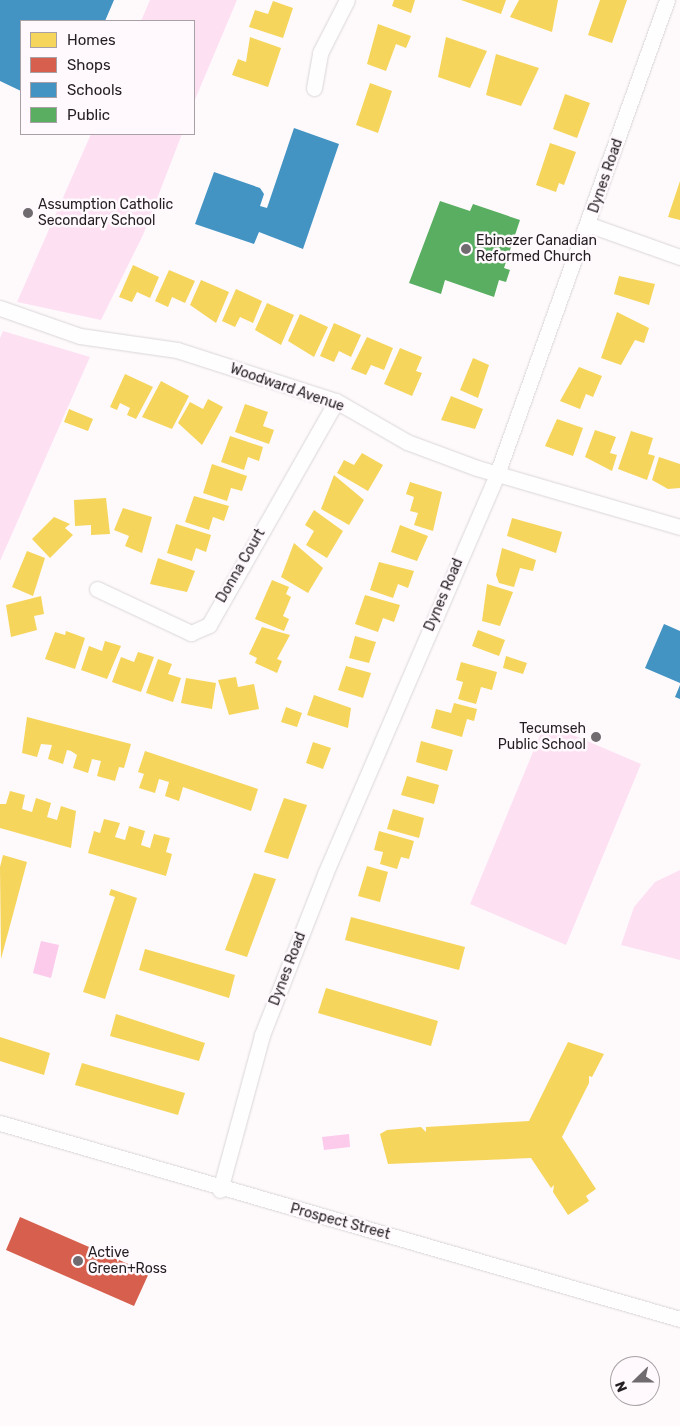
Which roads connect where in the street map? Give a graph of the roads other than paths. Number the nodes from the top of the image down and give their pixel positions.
1 (347, 0) edge
2 (667, 0) edge
3 (314, 88) dead end
4 (590, 225) junction
5 (680, 257) edge
6 (0, 308) edge
7 (336, 401) junction
8 (497, 474) junction
9 (680, 527) edge
10 (97, 589) dead end
11 (0, 1123) edge
12 (220, 1190) junction
13 (680, 1319) edge

1 - 3 street
2 - 4 street, Dynes Road
4 - 5 street
4 - 8 street, Dynes Road
6 - 7 street, Woodward Avenue
7 - 8 street, Woodward Avenue
7 - 10 street, Donna Court
8 - 9 street, Woodward Avenue
8 - 12 street, Dynes Road
11 - 12 street, Prospect Street
12 - 13 street, Prospect Street

